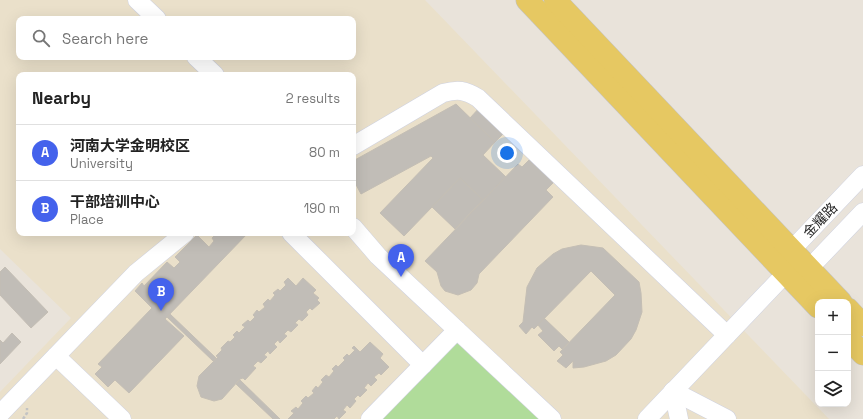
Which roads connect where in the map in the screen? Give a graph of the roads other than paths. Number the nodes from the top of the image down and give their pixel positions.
1 (137, 0) edge
2 (527, 0) edge
3 (554, 0) edge
4 (154, 16) edge
5 (199, 60) edge
6 (212, 72) edge
7 (356, 144) edge
8 (863, 175) edge
9 (863, 212) edge
10 (356, 230) edge
11 (181, 236) edge
12 (294, 236) edge
13 (792, 268) junction
14 (837, 299) edge
15 (815, 302) edge
16 (851, 312) edge
17 (863, 325) edge
18 (457, 330) junction
19 (727, 335) junction
20 (851, 341) edge
21 (863, 354) edge
22 (56, 356) junction
23 (423, 365) junction
24 (673, 391) junction
25 (0, 414) edge
26 (122, 419) edge
27 (370, 419) edge
28 (552, 419) edge
29 (647, 419) edge
30 (679, 419) edge
31 (727, 419) edge

1 - 4 street
2 - 13 main road
3 - 13 main road
5 - 6 street
7 - 19 street
8 - 13 street, 金耀路
9 - 13 street, 金耀路
10 - 18 street
11 - 22 street
12 - 23 street
13 - 14 main road
13 - 15 main road
13 - 19 street
16 - 17 main road
18 - 23 street
18 - 28 street
19 - 24 street
20 - 21 main road
22 - 25 street
22 - 26 street
23 - 27 street
24 - 29 street
24 - 30 street
24 - 31 street

